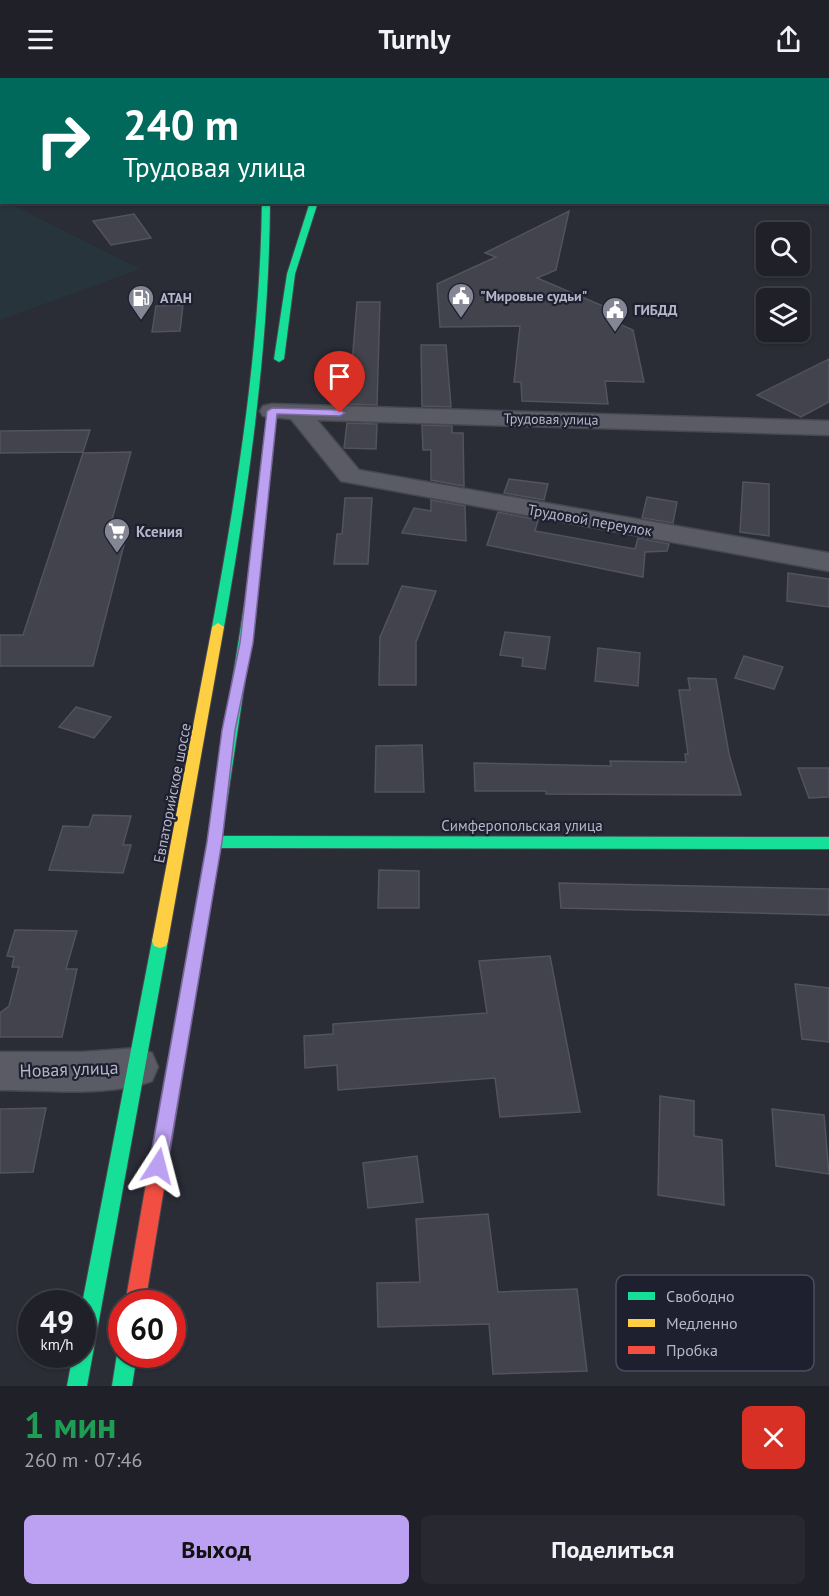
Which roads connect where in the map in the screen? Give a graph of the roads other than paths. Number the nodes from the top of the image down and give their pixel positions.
1 (313, 204) edge
2 (268, 205) edge
3 (277, 377) dead end
4 (272, 411) dead end
5 (298, 412) junction
6 (829, 428) edge
7 (264, 481) dead end
8 (829, 562) edge
9 (214, 842) junction
10 (829, 843) edge
11 (137, 1067) junction
12 (0, 1071) edge
13 (137, 1290) edge
14 (125, 1368) edge
15 (77, 1386) edge
16 (122, 1386) edge

1 - 3 main road
2 - 11 main road, Евпаторийское шоссе
4 - 5 street, Трудовая улица
5 - 6 street, Трудовая улица
5 - 8 street, Трудовой переулок
7 - 9 main road
9 - 10 main road, Симферопольская улица
9 - 13 main road
11 - 12 street, Новая улица
11 - 15 main road, Евпаторийское шоссе
14 - 16 main road

